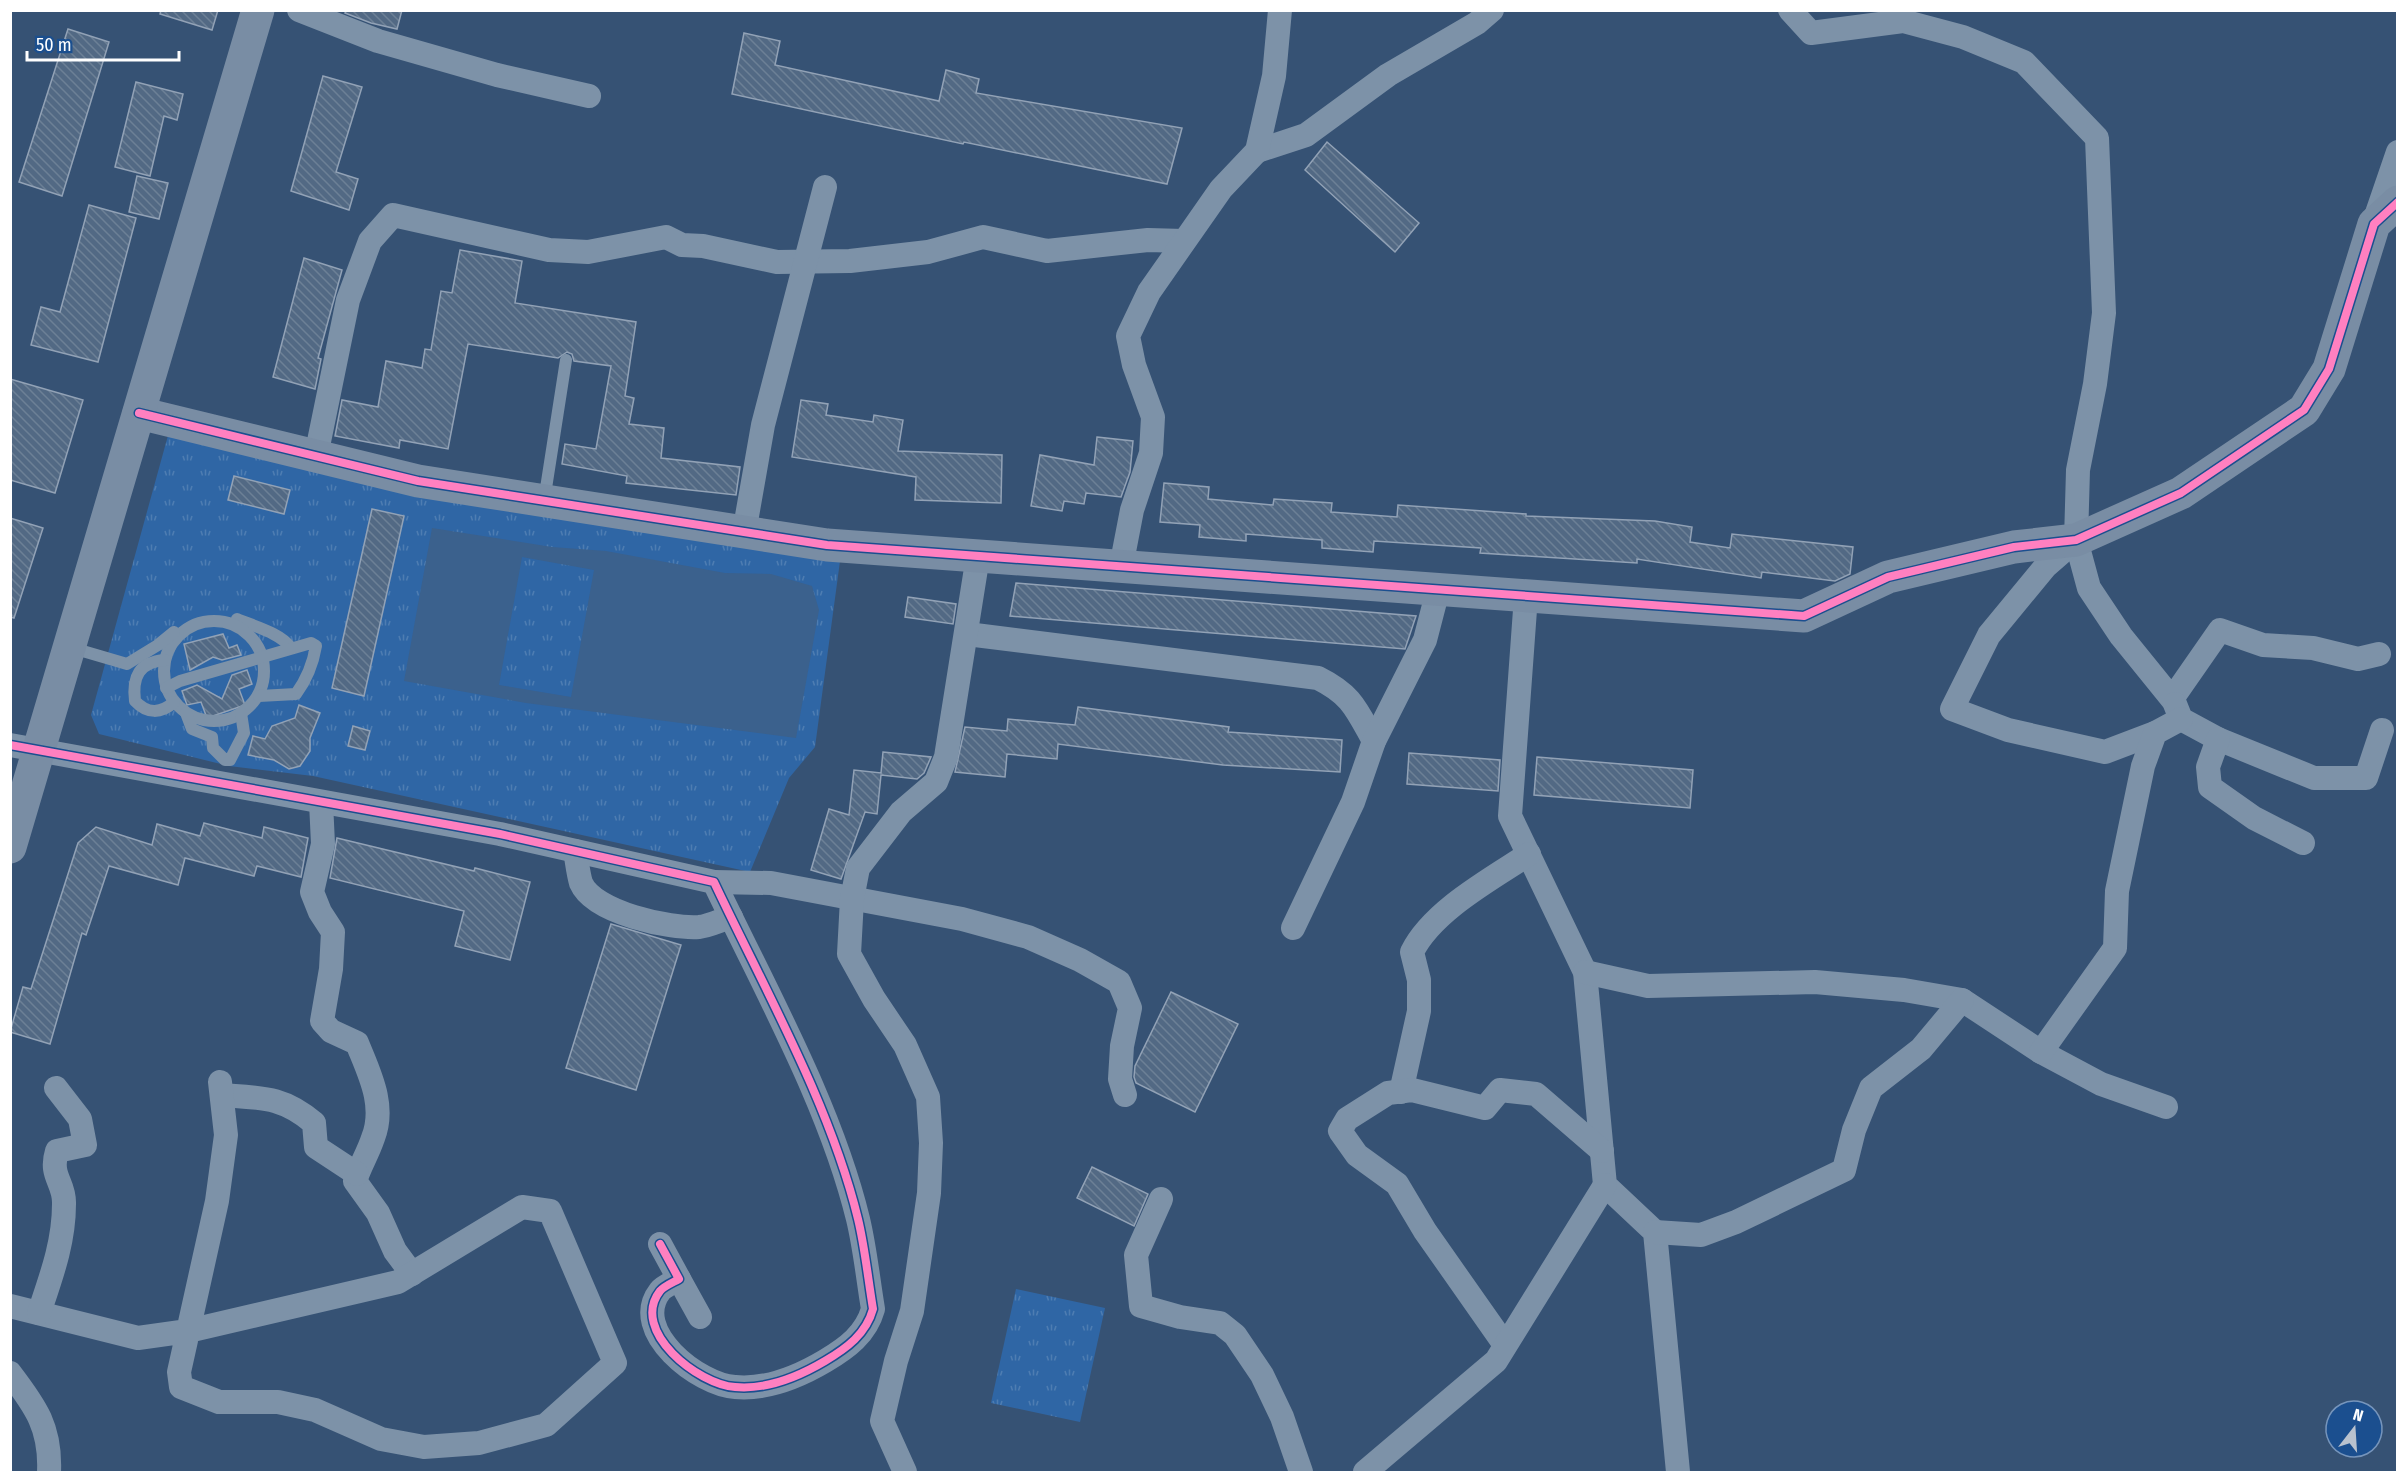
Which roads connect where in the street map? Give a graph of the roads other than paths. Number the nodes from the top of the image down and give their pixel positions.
1 (258, 10) edge
2 (299, 10) edge
3 (1280, 10) edge
4 (1492, 10) edge
5 (1790, 10) edge
6 (589, 96) dead end
7 (1257, 151) junction
8 (2397, 152) edge
9 (825, 187) dead end
10 (2397, 202) edge
11 (2374, 224) junction
12 (1184, 242) junction
13 (806, 260) junction
14 (566, 360) dead end
15 (139, 413) junction
16 (316, 456) junction
17 (544, 501) junction
18 (744, 532) junction
19 (2076, 540) junction
20 (978, 556) junction
21 (1121, 567) junction
22 (1438, 590) junction
23 (1526, 596) junction
24 (967, 634) junction
25 (69, 647) junction
26 (291, 648) junction
27 (2379, 654) dead end
28 (262, 657) junction
29 (165, 660) junction
30 (166, 688) junction
31 (259, 696) junction
32 (174, 702) junction
33 (2177, 709) junction
34 (186, 713) junction
35 (241, 713) junction
36 (2382, 730) dead end
37 (2155, 733) junction
38 (2218, 739) junction
39 (1374, 741) junction
40 (25, 747) edge
41 (222, 772) junction
42 (321, 802) junction
43 (2303, 843) dead end
44 (11, 845) edge
45 (575, 851) junction
46 (1529, 854) junction
47 (714, 882) junction
48 (852, 899) junction
49 (731, 917) junction
50 (1293, 928) dead end
51 (1585, 972) junction
52 (1962, 1000) junction
53 (2041, 1052) junction
54 (56, 1088) dead end
55 (1401, 1092) junction
56 (1125, 1095) dead end
57 (2166, 1107) dead end
58 (1602, 1151) junction
59 (357, 1174) junction
60 (1605, 1185) junction
61 (1161, 1199) dead end
62 (1655, 1232) junction
63 (660, 1244) dead end
64 (412, 1274) junction
65 (679, 1279) junction
66 (10, 1306) edge
67 (39, 1313) junction
68 (700, 1317) dead end
69 (188, 1331) junction
70 (1505, 1346) junction
71 (10, 1373) edge
72 (49, 1473) edge
73 (904, 1473) edge
74 (1301, 1473) edge
75 (1365, 1473) edge
76 (1678, 1473) edge

1 - 15 street
2 - 6 street
3 - 7 street
4 - 7 street
5 - 19 street
7 - 12 street
8 - 11 street
9 - 13 street
10 - 11 street
11 - 19 street
12 - 13 street
12 - 21 street
13 - 16 street
13 - 18 street
14 - 17 lane
15 - 16 street
15 - 25 street
16 - 17 street
17 - 18 street
18 - 20 street
19 - 23 street
19 - 33 street
19 - 37 street
20 - 21 street
20 - 24 street
21 - 22 street
22 - 23 street
22 - 39 street
23 - 46 street
24 - 39 street
24 - 48 street
25 - 26 lane
25 - 40 street
26 - 28 lane
26 - 31 lane
27 - 33 street
28 - 29 lane
28 - 30 lane
28 - 31 lane
29 - 30 lane
29 - 32 lane
30 - 32 lane
31 - 35 lane
32 - 34 lane
33 - 37 street
33 - 38 street
34 - 35 lane
34 - 41 lane
35 - 41 lane
36 - 38 street
37 - 53 street
38 - 43 street
39 - 50 street
40 - 41 street
40 - 44 street
41 - 42 street
42 - 45 street
42 - 59 street
45 - 47 street
45 - 49 street
46 - 51 street
46 - 55 street
47 - 48 street
47 - 49 street
48 - 56 street
48 - 73 street
49 - 65 street
51 - 52 street
51 - 58 street
52 - 53 street
52 - 62 street
53 - 57 street
54 - 67 street
55 - 58 street
55 - 70 street
58 - 60 street
59 - 64 street
59 - 69 street
60 - 62 street
60 - 70 street
61 - 74 street
62 - 76 street
63 - 65 street
64 - 69 street
64 - 69 street
65 - 68 street
66 - 67 street
67 - 69 street
70 - 75 street
71 - 72 street

